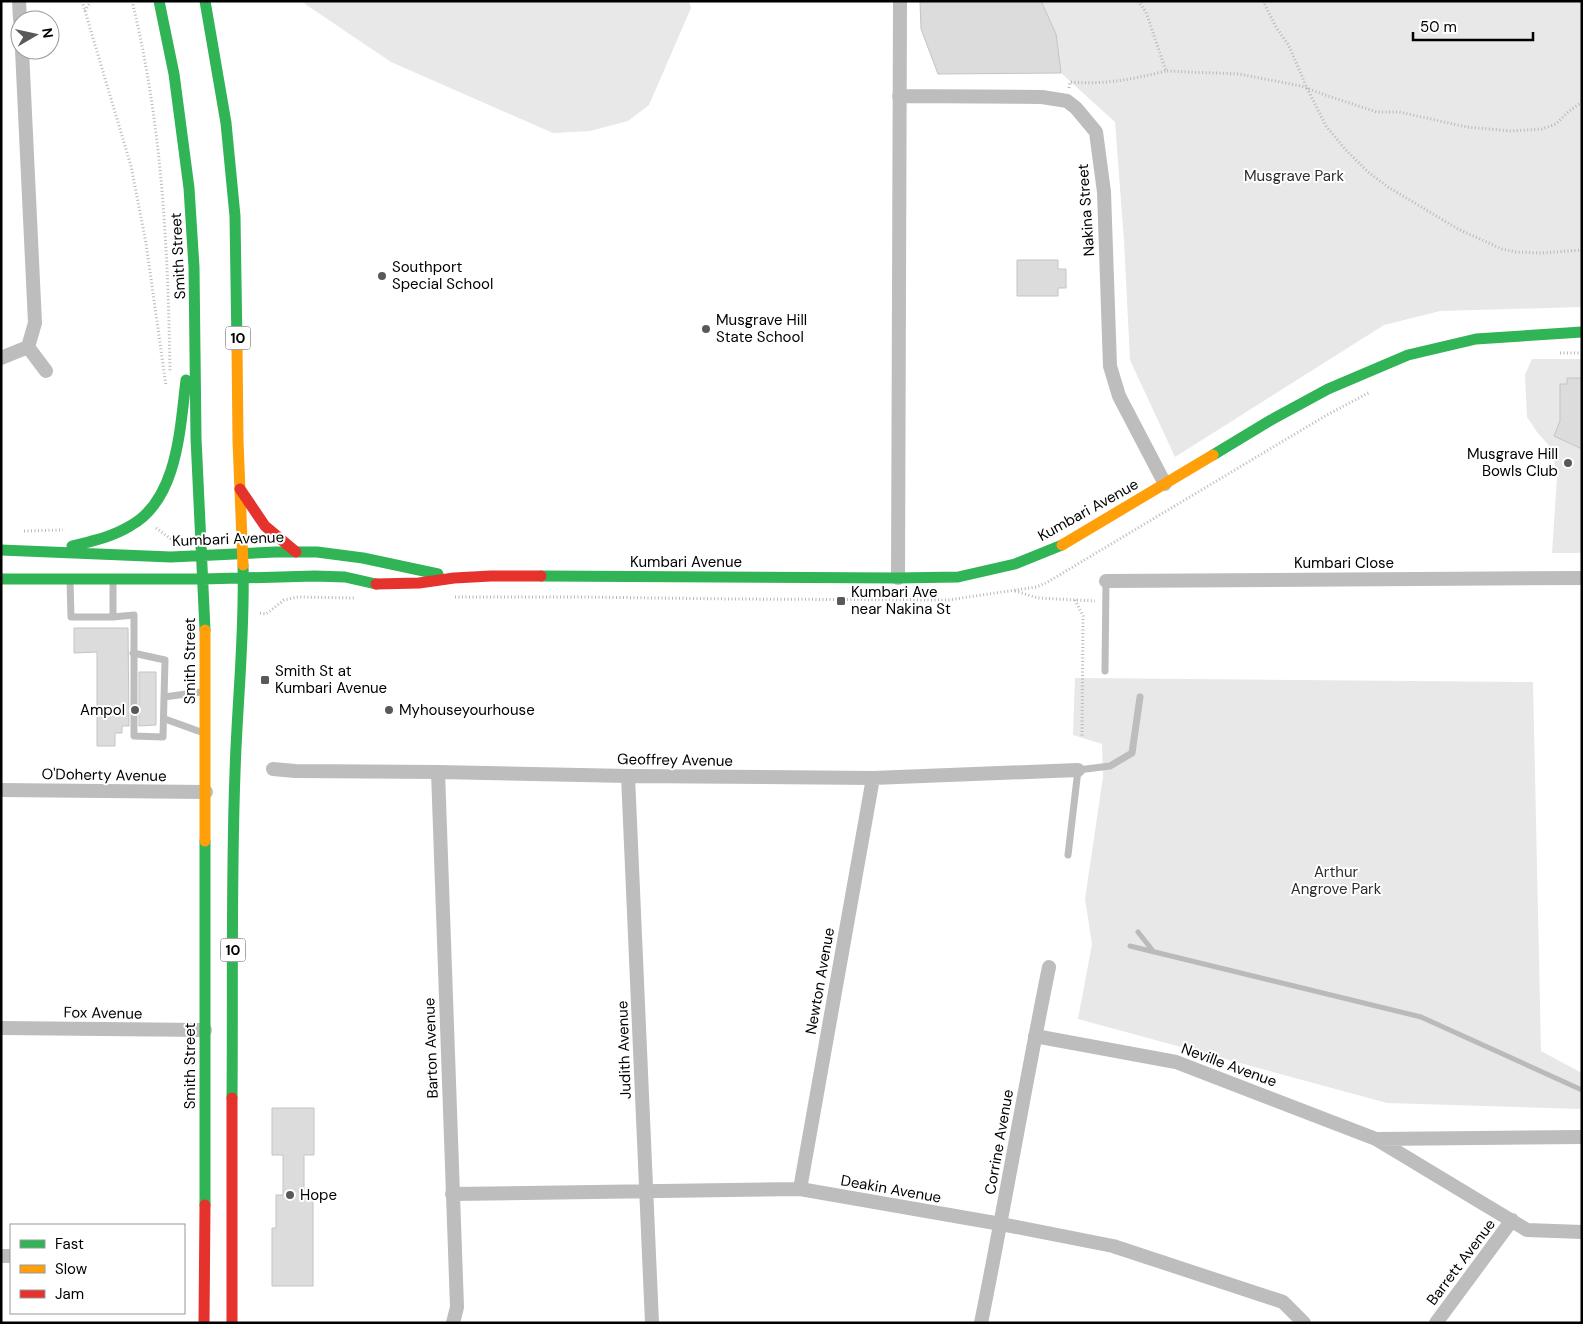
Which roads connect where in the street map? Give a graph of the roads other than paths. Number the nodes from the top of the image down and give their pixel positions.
1 (159, 1) edge
2 (205, 1) edge
3 (900, 1) edge
4 (22, 60) edge
5 (899, 96) junction
6 (196, 311) junction
7 (1582, 332) edge
8 (28, 347) junction
9 (1, 358) edge
10 (46, 371) dead end
11 (1165, 484) junction
12 (240, 489) junction
13 (1, 550) edge
14 (45, 551) junction
15 (296, 552) junction
16 (243, 553) junction
17 (202, 556) junction
18 (243, 578) junction
19 (454, 578) junction
20 (898, 578) junction
21 (1582, 578) edge
22 (70, 579) junction
23 (113, 579) junction
24 (203, 579) junction
25 (1, 580) edge
26 (1106, 581) joint
27 (113, 617) junction
28 (133, 653) junction
29 (1106, 671) dead end
30 (205, 692) junction
31 (164, 697) junction
32 (1140, 697) dead end
33 (165, 719) junction
34 (206, 734) junction
35 (273, 769) dead end
36 (1078, 770) junction
37 (438, 772) junction
38 (628, 776) junction
39 (873, 778) junction
40 (1, 790) edge
41 (206, 792) junction
42 (1068, 854) dead end
43 (1049, 967) dead end
44 (1, 1028) edge
45 (205, 1030) junction
46 (1035, 1036) junction
47 (1582, 1137) edge
48 (1376, 1139) junction
49 (800, 1189) junction
50 (646, 1192) junction
51 (452, 1194) junction
52 (1512, 1220) junction
53 (1001, 1224) junction
54 (1582, 1232) edge
55 (204, 1323) edge
56 (232, 1323) edge
57 (453, 1323) edge
58 (652, 1323) edge
59 (982, 1323) edge
60 (1304, 1323) edge
61 (1436, 1323) edge

1 - 6 main road, Smith Street / 10
2 - 12 main road, 10
3 - 5 street
4 - 8 street
5 - 11 street, Nakina Street
5 - 20 street
6 - 14 main road
6 - 17 main road, Smith Street / 10
7 - 11 main road, Kumbari Avenue
8 - 9 street
8 - 10 street
11 - 20 main road, Kumbari Avenue
12 - 15 main road
12 - 16 main road, 10
13 - 14 main road, Kumbari Avenue
14 - 17 main road, Kumbari Avenue
15 - 16 main road, Kumbari Avenue
15 - 19 main road, Kumbari Avenue
16 - 17 main road, Kumbari Avenue
16 - 18 main road, 10
17 - 24 main road, Smith Street / 10
18 - 19 main road, Kumbari Avenue
18 - 24 main road, Kumbari Avenue
18 - 56 main road, 10
19 - 20 main road, Kumbari Avenue
21 - 26 street, Kumbari Close
22 - 23 main road, Kumbari Avenue
22 - 25 main road, Kumbari Avenue
22 - 27 lane
23 - 24 main road, Kumbari Avenue
23 - 27 lane
24 - 30 main road, Smith Street / 10
26 - 29 lane
27 - 28 lane
28 - 31 lane
28 - 33 lane
30 - 31 lane
30 - 34 main road, Smith Street / 10
31 - 33 lane
32 - 36 lane
33 - 34 lane
34 - 41 main road, Smith Street / 10
35 - 37 street, Geoffrey Avenue
36 - 39 street, Geoffrey Avenue
36 - 42 lane
37 - 38 street, Geoffrey Avenue
37 - 51 street, Barton Avenue
38 - 39 street, Geoffrey Avenue
38 - 50 street, Judith Avenue
39 - 49 street, Newton Avenue
40 - 41 street, O'Doherty Avenue
41 - 45 main road, Smith Street / 10
43 - 46 street, Corrine Avenue
44 - 45 street, Fox Avenue
45 - 55 main road, Smith Street / 10
46 - 48 street, Neville Avenue
46 - 53 street, Corrine Avenue
47 - 48 street, Neville Avenue
48 - 52 street, Neville Avenue
49 - 50 street, Deakin Avenue
49 - 53 street, Deakin Avenue
50 - 51 street, Deakin Avenue
50 - 58 street, Judith Avenue
51 - 57 street, Barton Avenue
52 - 54 street, Neville Avenue
52 - 61 street, Barrett Avenue
53 - 59 street, Corrine Avenue
53 - 60 street, Deakin Avenue

